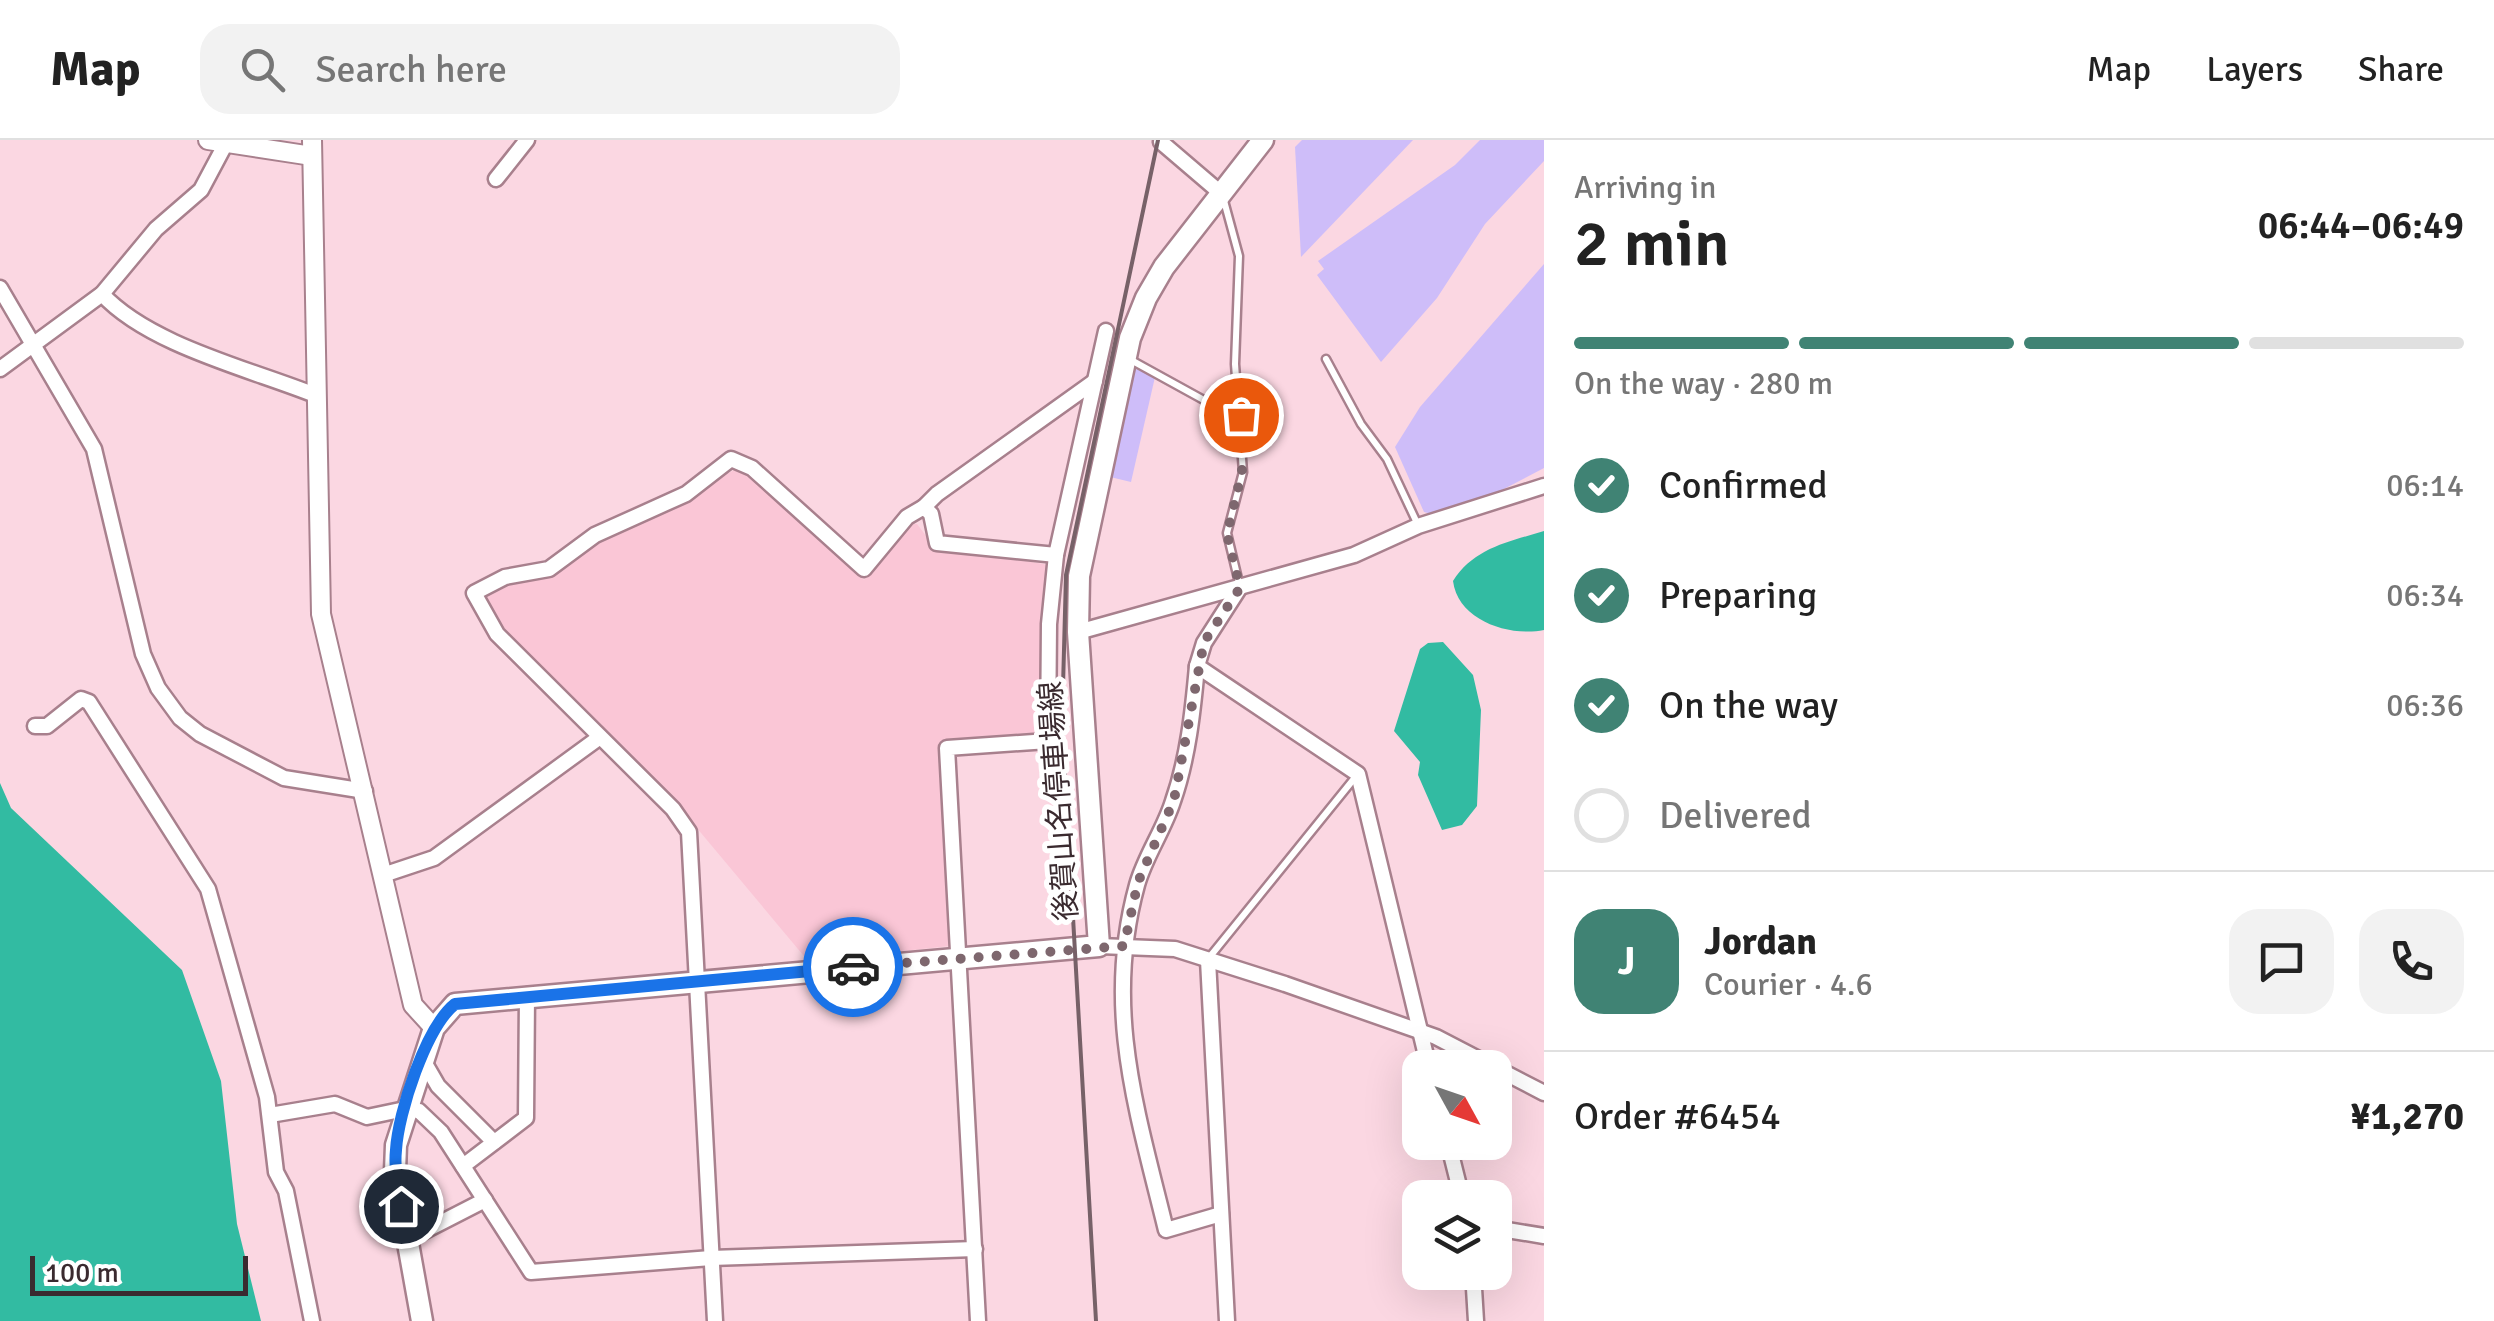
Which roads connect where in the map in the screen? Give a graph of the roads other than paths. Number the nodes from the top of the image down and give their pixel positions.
1 (527, 140) edge
2 (1263, 140) edge
3 (217, 141) edge
4 (1161, 142) edge
5 (312, 148) edge
6 (496, 179) dead end
7 (1222, 195) junction
8 (0, 288) edge
9 (102, 294) junction
10 (1106, 330) dead end
11 (32, 344) junction
12 (1125, 357) junction
13 (1326, 358) dead end
14 (0, 369) edge
15 (1094, 381) junction
16 (315, 395) junction
17 (1241, 415) junction
18 (1544, 486) edge
19 (924, 508) junction
20 (1418, 526) junction
21 (1056, 556) junction
22 (1240, 588) junction
23 (1078, 632) junction
24 (1196, 666) junction
25 (34, 726) dead end
26 (600, 737) junction
27 (1358, 774) junction
28 (365, 791) junction
29 (383, 875) junction
30 (1099, 946) junction
31 (1124, 946) junction
32 (956, 960) junction
33 (1208, 960) junction
34 (695, 979) junction
35 (527, 994) junction
36 (434, 1028) junction
37 (1420, 1031) junction
38 (1425, 1050) edge
39 (422, 1060) junction
40 (1544, 1093) edge
41 (405, 1109) junction
42 (270, 1115) junction
43 (494, 1142) junction
44 (463, 1166) junction
45 (485, 1200) junction
46 (1221, 1214) junction
47 (1512, 1231) edge
48 (1544, 1236) edge
49 (408, 1240) junction
50 (975, 1248) junction
51 (712, 1258) junction
52 (1474, 1290) edge
53 (312, 1321) edge
54 (422, 1321) edge
55 (715, 1321) edge
56 (978, 1321) edge
57 (1227, 1321) edge
58 (1476, 1321) edge

1 - 6 street
2 - 7 main road, 後賀山名停車場線
3 - 5 street
3 - 9 street
4 - 7 street
5 - 16 street
7 - 12 main road, 後賀山名停車場線
7 - 17 lane
8 - 11 street
9 - 11 street
9 - 16 street
10 - 15 street
11 - 14 street
11 - 28 street
12 - 17 lane
12 - 23 main road, 後賀山名停車場線
13 - 20 lane
15 - 19 street
15 - 21 street
16 - 28 street
17 - 22 lane
18 - 20 street
19 - 21 street
19 - 26 street
20 - 22 street
21 - 32 street
22 - 23 street
22 - 24 street
23 - 30 main road, 後賀山名停車場線
24 - 27 street
24 - 31 street
25 - 42 street
26 - 29 street
26 - 34 street
27 - 33 lane
27 - 37 street
28 - 29 street
29 - 36 street
30 - 31 street
30 - 32 main road, 後賀山名停車場線
31 - 33 street
31 - 46 street
32 - 34 main road, 後賀山名停車場線
32 - 50 street
33 - 37 street
33 - 46 street
34 - 35 main road, 後賀山名停車場線
34 - 51 street
35 - 36 main road, 後賀山名停車場線
35 - 43 street
36 - 39 main road
37 - 38 street
37 - 40 street
39 - 41 main road
39 - 43 street
41 - 42 street
41 - 44 street
41 - 49 main road
42 - 53 street
43 - 44 street
44 - 45 street
45 - 49 street
45 - 51 street
46 - 57 street
47 - 48 street
49 - 54 main road
50 - 51 street
50 - 56 street
51 - 55 street
52 - 58 street

